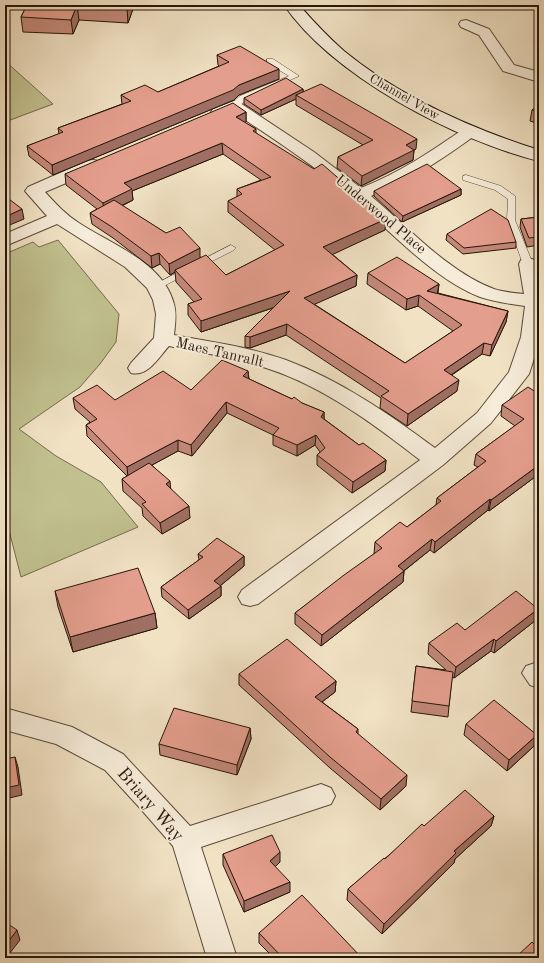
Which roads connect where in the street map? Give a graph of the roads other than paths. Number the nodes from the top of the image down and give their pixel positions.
1 (291, 5) edge
2 (466, 24) dead end
3 (270, 61) dead end
4 (539, 77) edge
5 (234, 106) junction
6 (200, 120) edge
7 (471, 131) junction
8 (539, 156) edge
9 (109, 159) edge
10 (466, 178) dead end
11 (359, 195) junction
12 (59, 217) junction
13 (5, 241) edge
14 (231, 248) dead end
15 (528, 264) joint
16 (155, 287) junction
17 (535, 302) junction
18 (164, 339) junction
19 (138, 368) dead end
20 (435, 460) junction
21 (250, 597) dead end
22 (5, 719) edge
23 (321, 796) dead end
24 (185, 840) junction
25 (222, 958) edge

1 - 7 street, Channel View
2 - 4 street
3 - 5 lane
5 - 6 street
5 - 11 street, Underwood Place
7 - 8 street, Channel View
7 - 11 street
9 - 12 street, Maes Tanrallt
10 - 15 lane
11 - 17 street, Underwood Place
12 - 13 street
12 - 16 street, Maes Tanrallt
14 - 16 lane
15 - 17 street
16 - 18 street, Maes Tanrallt
17 - 20 street
18 - 19 street
18 - 20 street, Maes Tanrallt
20 - 21 street
22 - 24 street, Briary Way
23 - 24 street
24 - 25 street, Briary Way

